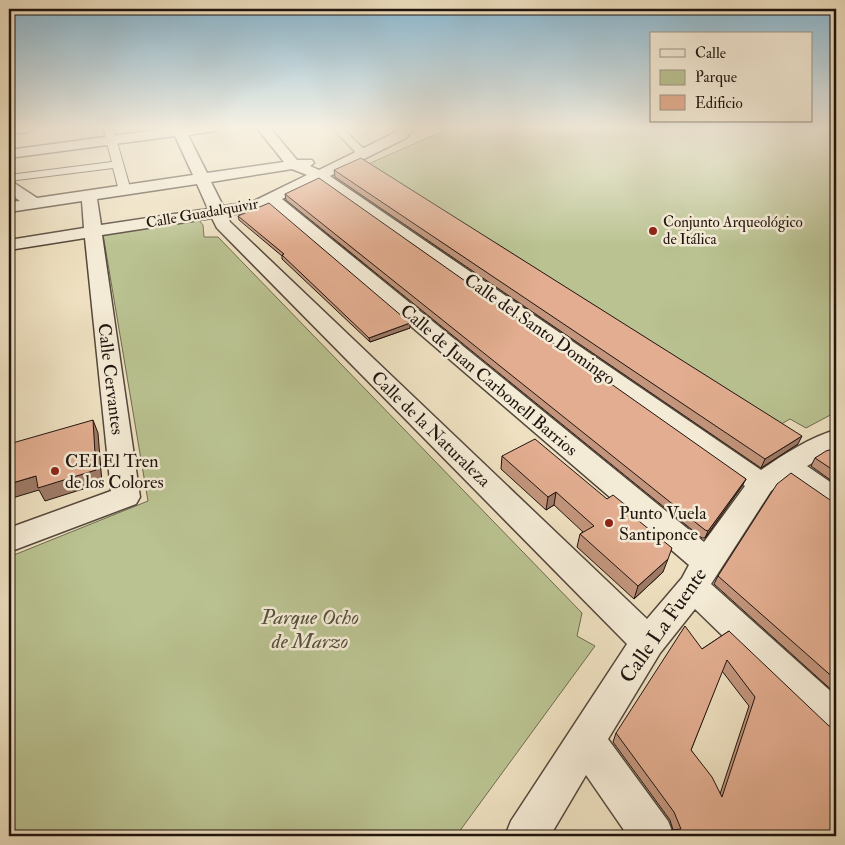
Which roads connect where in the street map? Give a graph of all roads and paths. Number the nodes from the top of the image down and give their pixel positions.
1 (91, 167) edge
2 (119, 167) edge
3 (197, 167) edge
4 (278, 167) edge
5 (300, 167) edge
6 (335, 167) edge
7 (319, 175) junction
8 (9, 178) edge
9 (202, 179) junction
10 (9, 186) edge
11 (125, 191) junction
12 (89, 196) junction
13 (272, 199) junction
14 (34, 203) junction
15 (9, 207) edge
16 (218, 212) junction
17 (92, 231) junction
18 (9, 245) edge
19 (836, 439) edge
20 (787, 465) junction
21 (760, 484) junction
22 (836, 500) edge
23 (9, 540) edge
24 (700, 574) junction
25 (648, 642) junction
26 (836, 720) edge
27 (585, 740) junction
28 (526, 836) edge
29 (653, 836) edge

1 - 8 street
2 - 11 street
3 - 9 street, Calle de la Naturaleza
4 - 9 street
5 - 7 street, Calle del Santo Domingo
6 - 7 street, Calle Guadalquivir
7 - 13 street, Calle Guadalquivir
7 - 21 street, Calle del Santo Domingo
9 - 11 street
9 - 16 street, Calle de la Naturaleza
10 - 14 street
11 - 12 street
12 - 14 street
12 - 17 street, Calle Cervantes
13 - 16 street, Calle Guadalquivir
13 - 24 street, Calle de Juan Carbonell Barrios
14 - 15 street
16 - 17 street, Calle Guadalquivir
16 - 25 street, Calle de la Naturaleza
17 - 18 street, Calle Guadalquivir
17 - 23 street, Calle Cervantes
19 - 20 street, Calle La Fuente
20 - 21 street, Calle La Fuente
20 - 22 street
21 - 24 street, Calle La Fuente
24 - 25 street, Calle La Fuente
24 - 26 street, Calle de Juan Carbonell Barrios
25 - 27 street, Calle La Fuente
27 - 28 street, Calle La Fuente
27 - 29 street

